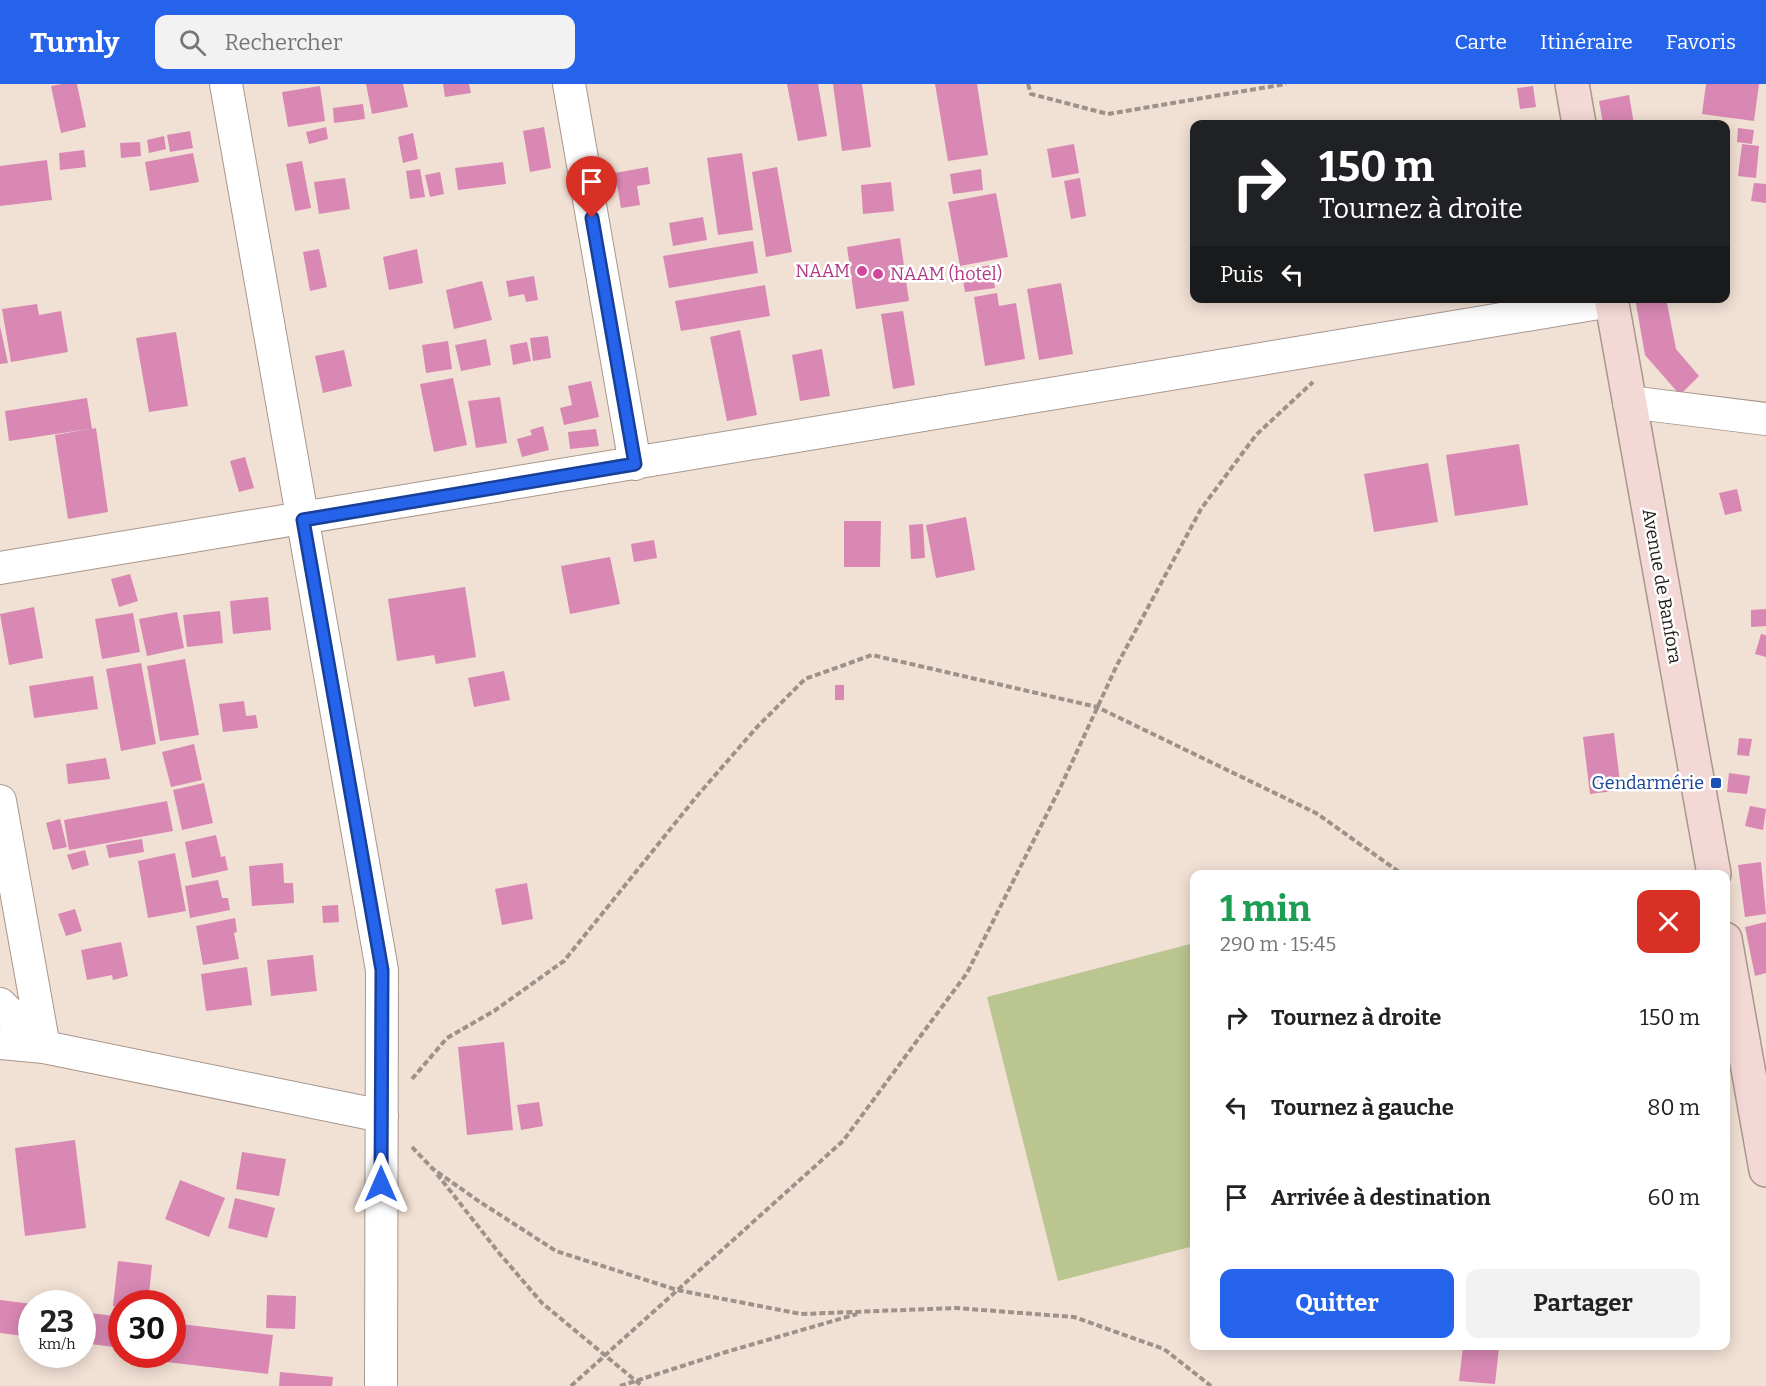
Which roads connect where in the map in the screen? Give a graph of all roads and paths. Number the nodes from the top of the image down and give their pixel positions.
1 (226, 84) edge
2 (569, 84) edge
3 (1028, 84) edge
4 (1286, 84) edge
5 (1572, 84) edge
6 (1578, 120) edge
7 (1593, 303) edge
8 (1612, 303) edge
9 (1314, 382) dead end
10 (1629, 402) junction
11 (1765, 414) edge
12 (635, 464) junction
13 (303, 520) junction
14 (0, 568) edge
15 (1097, 707) junction
16 (0, 801) edge
17 (1395, 870) edge
18 (1713, 870) edge
19 (1730, 957) edge
20 (0, 1004) edge
21 (0, 1042) edge
22 (1754, 1042) edge
23 (44, 1047) junction
24 (382, 1116) junction
25 (433, 1169) junction
26 (1766, 1170) edge
27 (678, 1290) junction
28 (863, 1312) junction
29 (605, 1355) junction
30 (636, 1381) junction
31 (381, 1386) edge
32 (571, 1386) edge
33 (620, 1386) edge
34 (642, 1386) edge
35 (1211, 1386) edge

1 - 13 street
2 - 12 street
3 - 4 path
5 - 6 main road
7 - 12 street
8 - 10 main road, Avenue de Banfora
9 - 15 path
10 - 11 street
10 - 18 main road, Avenue de Banfora
12 - 13 street
13 - 14 street
13 - 24 street
15 - 17 path
15 - 24 path
15 - 27 path
16 - 23 street
19 - 22 main road
20 - 23 street
21 - 23 street
22 - 26 main road
23 - 24 street
24 - 25 path
24 - 31 street
25 - 27 path
25 - 29 path
27 - 28 path
27 - 29 path
28 - 30 path
28 - 35 path
29 - 30 path
29 - 32 path
30 - 33 path
30 - 34 path

